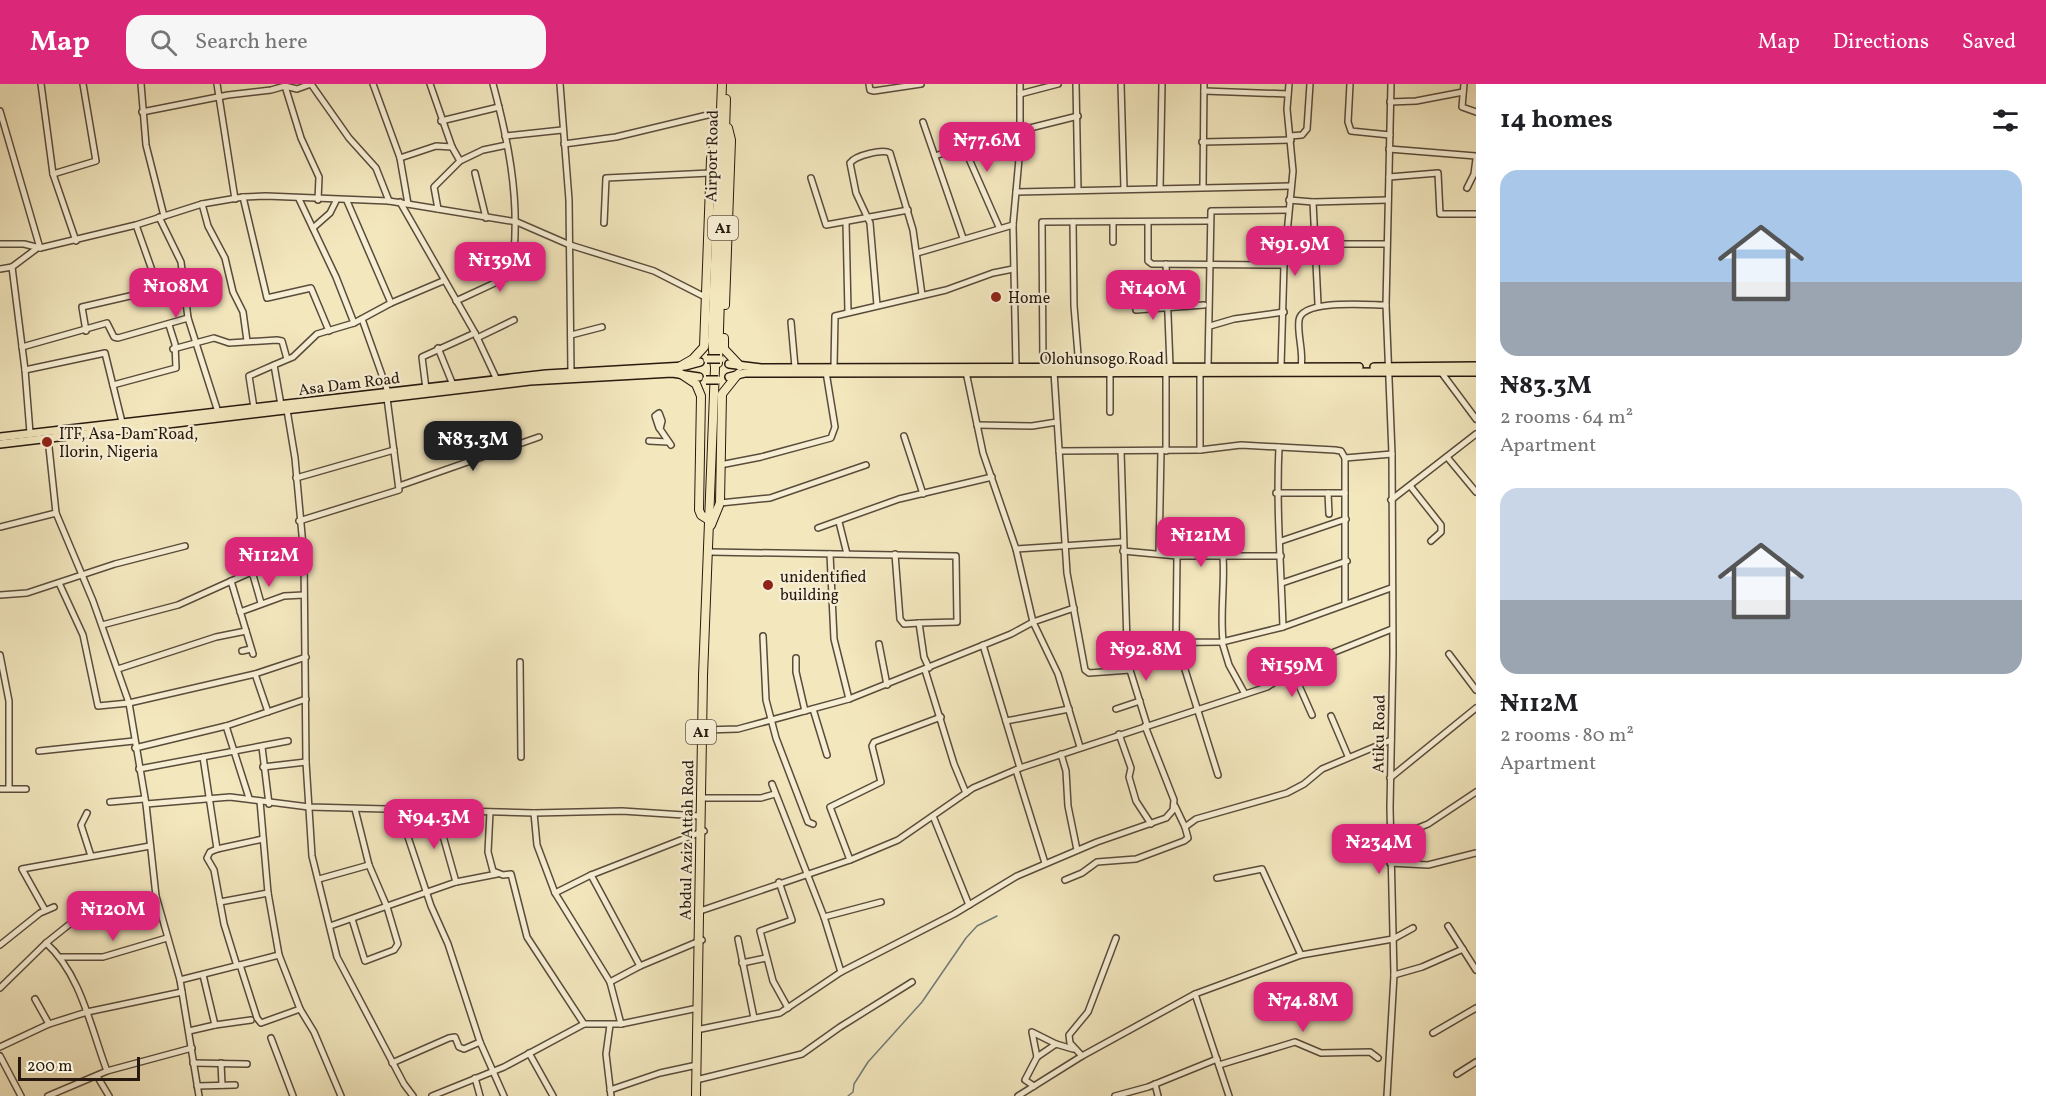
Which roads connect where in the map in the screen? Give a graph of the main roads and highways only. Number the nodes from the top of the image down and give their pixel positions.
1 (724, 84) edge
2 (722, 117) junction
3 (704, 347) junction
4 (724, 349) junction
5 (714, 360) junction
6 (1476, 366) edge
7 (1168, 369) junction
8 (680, 370) junction
9 (739, 370) junction
10 (897, 370) junction
11 (1390, 370) junction
12 (1476, 372) edge
13 (720, 375) junction
14 (703, 379) junction
15 (416, 392) junction
16 (722, 394) junction
17 (387, 395) junction
18 (701, 396) junction
19 (85, 431) junction
20 (0, 438) edge
21 (710, 522) junction
22 (702, 832) junction
23 (700, 940) junction
24 (698, 1096) edge

1 - 2 highway, Airport Road / A1
2 - 3 highway
2 - 4 highway
2 - 5 highway, Airport Road / A1
2 - 13 highway, Airport Road / A1
3 - 5 highway
3 - 8 highway
4 - 5 highway
4 - 9 highway
5 - 8 main road, Asa Dam Road
5 - 9 main road, Olohunsogo Road
5 - 13 highway, Airport Road / A1
5 - 13 main road
5 - 14 main road
6 - 11 main road, Olohunsogo Road
7 - 10 main road, Olohunsogo Road
7 - 10 main road, Olohunsogo Road
7 - 11 main road, Olohunsogo Road
7 - 11 main road, Olohunsogo Road
8 - 14 main road, Asa Dam Road
8 - 15 main road, Asa Dam Road
8 - 15 main road, Asa Dam Road
8 - 18 highway
9 - 10 main road, Olohunsogo Road
9 - 10 main road, Olohunsogo Road
9 - 13 main road, Olohunsogo Road
9 - 16 highway
11 - 12 main road, Olohunsogo Road
13 - 14 main road, Olohunsogo Road, bridge
13 - 16 highway
13 - 21 highway, Abdul Aziz Attah Road / A1
14 - 18 highway
15 - 17 main road, Asa Dam Road
16 - 21 highway
17 - 19 main road, Asa Dam Road
17 - 19 main road, Asa Dam Road
18 - 21 highway
19 - 20 main road, Asa Dam Road
19 - 20 main road, Asa Dam Road
21 - 22 highway, Abdul Aziz Attah Road / A1
21 - 22 highway, Abdul Aziz Attah Road / A1
22 - 23 highway, Abdul Aziz Attah Road / A1
22 - 23 highway, Abdul Aziz Attah Road / A1
23 - 24 highway, Abdul Aziz Attah Road / A1
23 - 24 highway, Abdul Aziz Attah Road / A1

